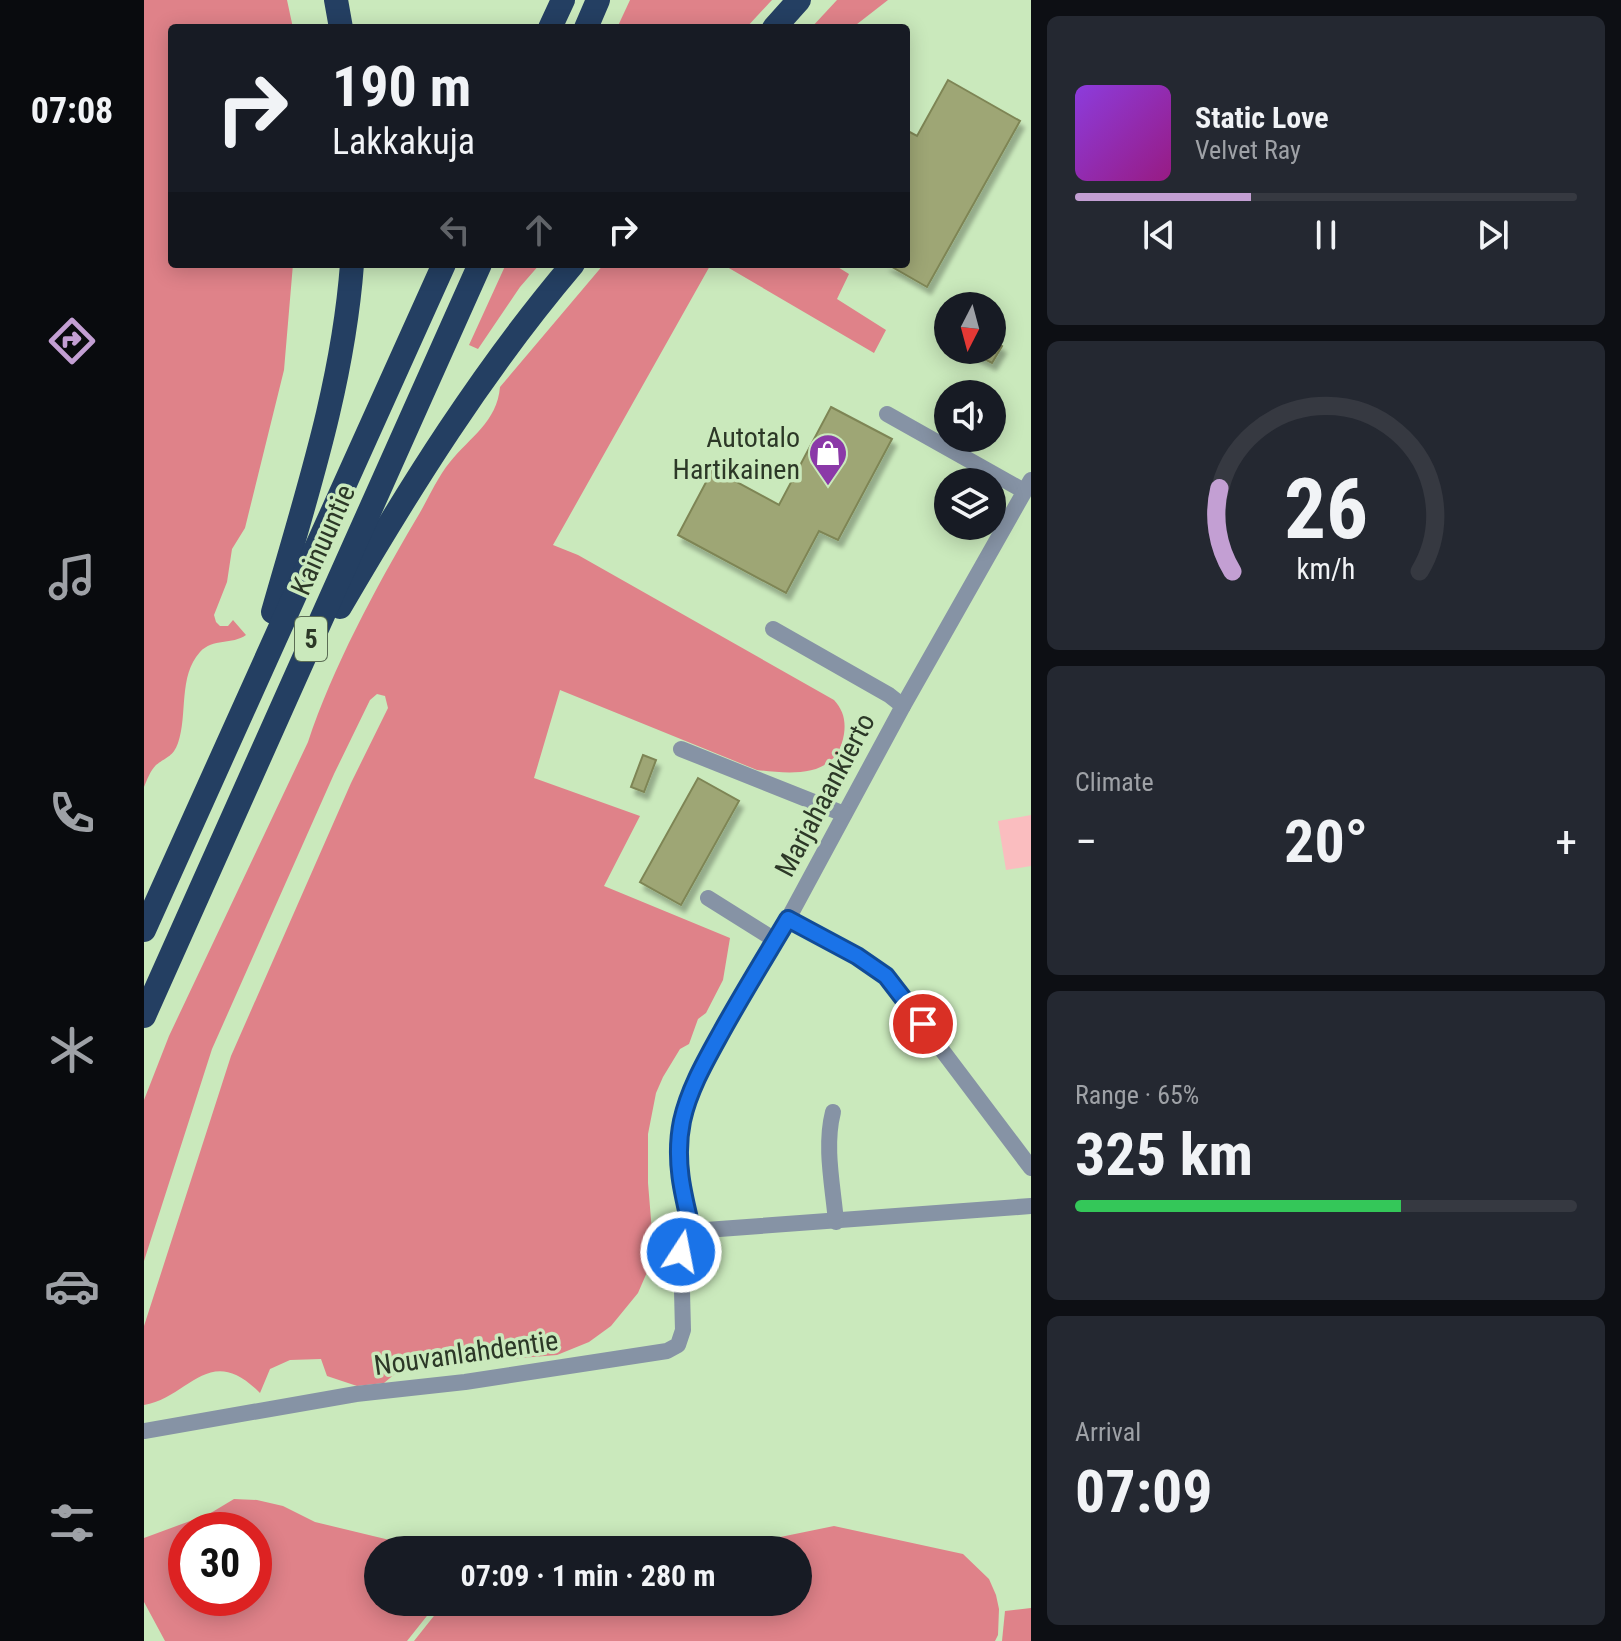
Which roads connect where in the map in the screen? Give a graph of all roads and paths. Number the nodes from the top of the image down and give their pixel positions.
1 (336, 0) edge
2 (563, 0) edge
3 (598, 0) edge
4 (799, 0) edge
5 (340, 24) edge
6 (552, 24) edge
7 (588, 24) edge
8 (778, 24) edge
9 (351, 268) edge
10 (442, 268) edge
11 (478, 268) edge
12 (570, 268) edge
13 (887, 414) dead end
14 (1028, 486) edge
15 (773, 629) dead end
16 (250, 693) junction
17 (903, 706) junction
18 (276, 716) junction
19 (681, 749) dead end
20 (844, 814) junction
21 (708, 898) dead end
22 (788, 919) junction
23 (144, 930) edge
24 (775, 940) junction
25 (144, 1016) edge
26 (833, 1112) dead end
27 (1031, 1168) edge
28 (1031, 1206) edge
29 (836, 1222) junction
30 (692, 1231) junction
31 (144, 1431) edge

1 - 5 highway
2 - 6 highway
3 - 7 highway
4 - 8 highway
9 - 16 highway
10 - 16 highway, Kainuuntie / 5
11 - 18 highway, Kainuuntie / 5
12 - 18 highway
13 - 14 street
14 - 17 street, Marjahaankierto
15 - 17 street
16 - 23 highway, Kainuuntie / 5
17 - 20 street, Marjahaankierto
18 - 25 highway, Kainuuntie / 5
19 - 20 street
20 - 22 street, Marjahaankierto
21 - 24 street
22 - 24 street, Marjahaankierto
22 - 27 street
24 - 30 street, Marjahaankierto
26 - 29 street
28 - 29 street
29 - 30 street
30 - 31 street, Nouvanlahdentie

